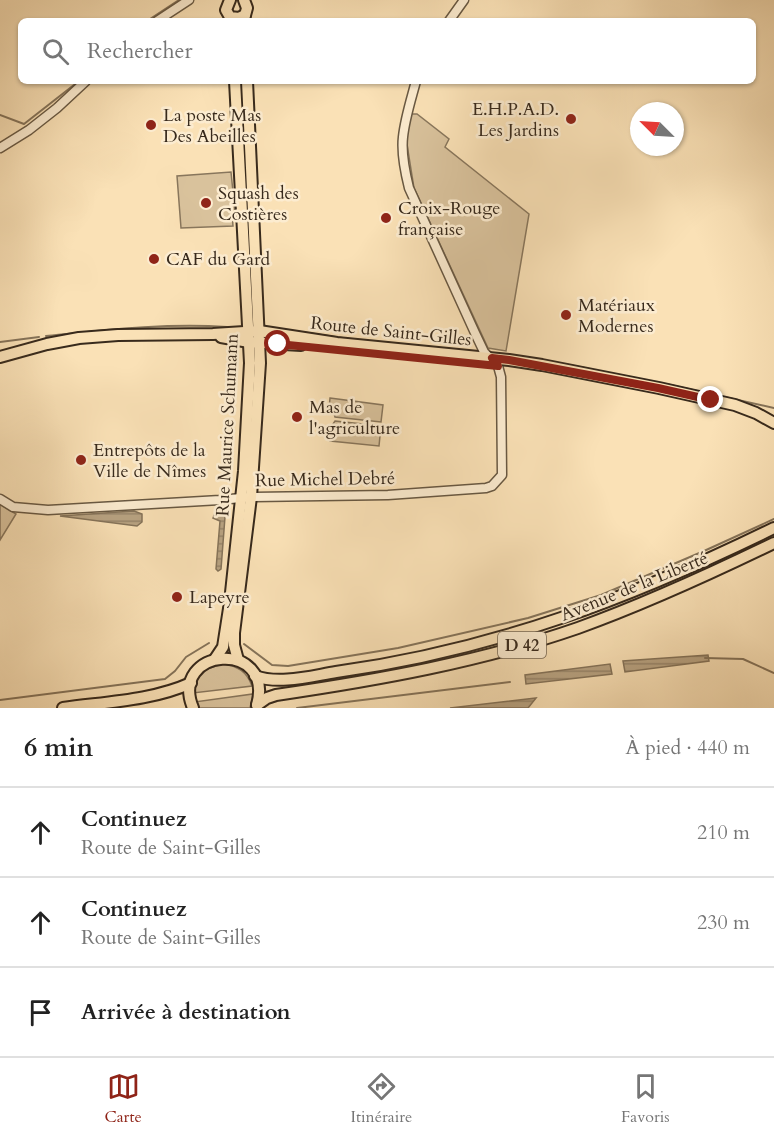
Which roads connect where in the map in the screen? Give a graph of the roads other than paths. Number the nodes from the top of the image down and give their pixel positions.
1 (189, 0) edge
2 (244, 0) edge
3 (464, 0) edge
4 (228, 1) edge
5 (162, 18) edge
6 (230, 18) edge
7 (245, 18) edge
8 (451, 18) edge
9 (83, 84) edge
10 (235, 84) edge
11 (247, 84) edge
12 (415, 84) edge
13 (0, 148) edge
14 (254, 337) junction
15 (478, 339) junction
16 (466, 356) junction
17 (0, 357) edge
18 (495, 362) junction
19 (774, 423) edge
20 (774, 429) edge
21 (246, 497) junction
22 (0, 499) edge
23 (774, 528) edge
24 (774, 543) edge
25 (215, 659) junction
26 (238, 660) junction
27 (255, 676) junction
28 (190, 683) junction
29 (256, 707) edge
30 (63, 708) edge
31 (193, 708) edge

1 - 5 street
2 - 7 main road
3 - 8 street
4 - 6 main road
9 - 13 street
10 - 14 main road, Rue Maurice Schumann
11 - 14 main road, Rue Maurice Schumann
12 - 15 street
14 - 16 main road, Route de Saint-Gilles
14 - 17 main road, Route de Saint-Gilles
14 - 18 main road, Route de Saint-Gilles
14 - 21 main road, Rue Maurice Schumann
15 - 16 street
15 - 18 street
16 - 18 main road, Route de Saint-Gilles
18 - 19 main road, Route de Saint-Gilles
18 - 20 main road, Route de Saint-Gilles
18 - 21 street, Rue Michel Debré
21 - 22 street, Rue Michel Debré
21 - 25 main road, Rue Maurice Schumann
21 - 26 main road, Rue Maurice Schumann
23 - 27 main road, Avenue de la Liberté / D 42
24 - 29 main road, Avenue de la Liberté / D 42
25 - 26 main road
25 - 28 main road
26 - 27 main road
27 - 29 main road
28 - 30 main road
28 - 31 main road

